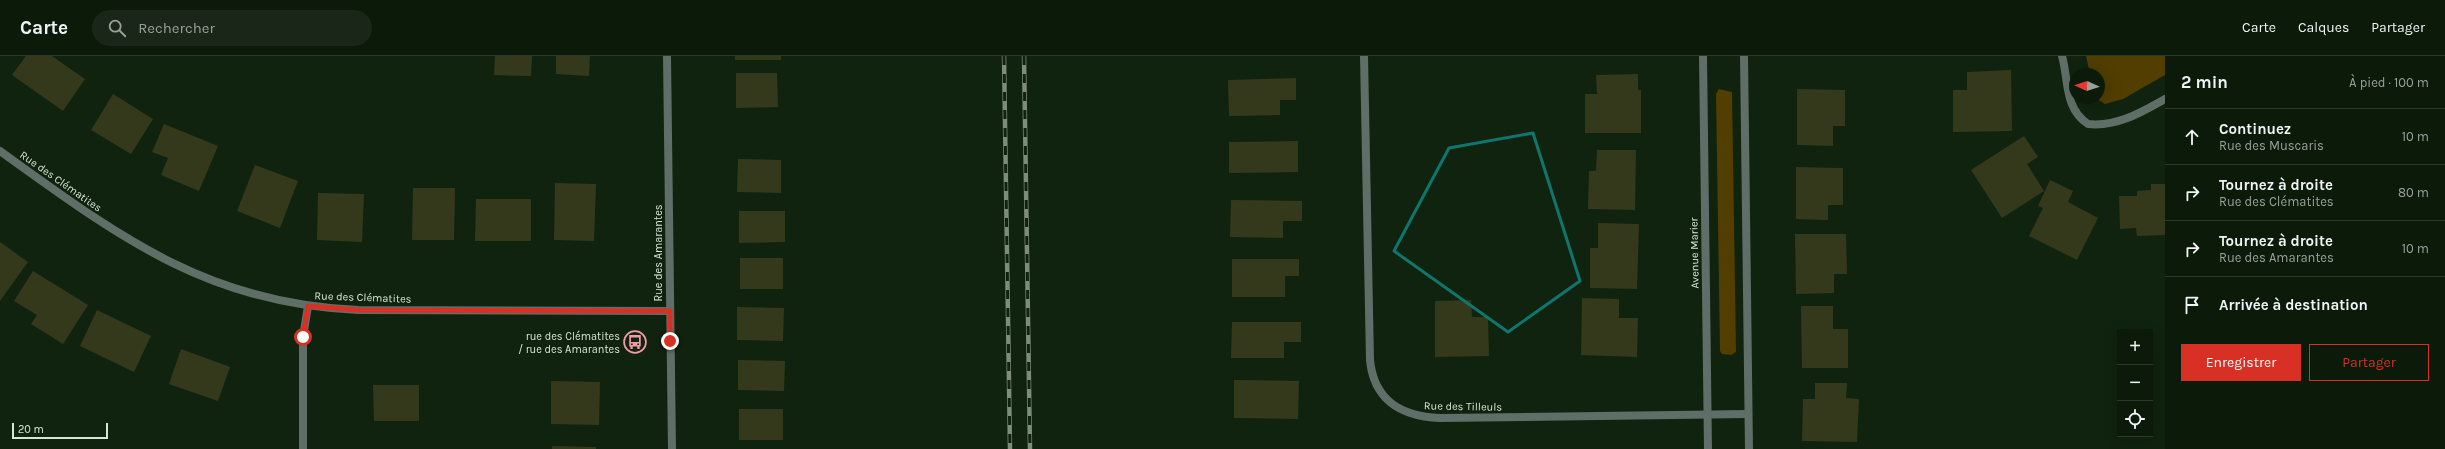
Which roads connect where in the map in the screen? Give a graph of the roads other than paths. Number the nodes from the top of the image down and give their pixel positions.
1 (667, 56) edge
2 (1364, 56) edge
3 (1703, 56) edge
4 (1744, 56) edge
5 (2062, 56) edge
6 (2165, 99) edge
7 (0, 151) edge
8 (308, 306) junction
9 (670, 311) junction
10 (1748, 414) junction
11 (1706, 415) junction
12 (303, 449) edge
13 (672, 449) edge
14 (1708, 449) edge
15 (1749, 449) edge

1 - 9 street, Rue des Amarantes
2 - 11 street, Rue des Tilleuls
3 - 11 street, Avenue Marier
4 - 10 street
5 - 6 street
7 - 8 street, Rue des Clématites
8 - 9 street, Rue des Clématites
8 - 12 street
9 - 13 street, Rue des Amarantes
10 - 11 street, Rue des Tilleuls
10 - 15 street
11 - 14 street, Avenue Marier

